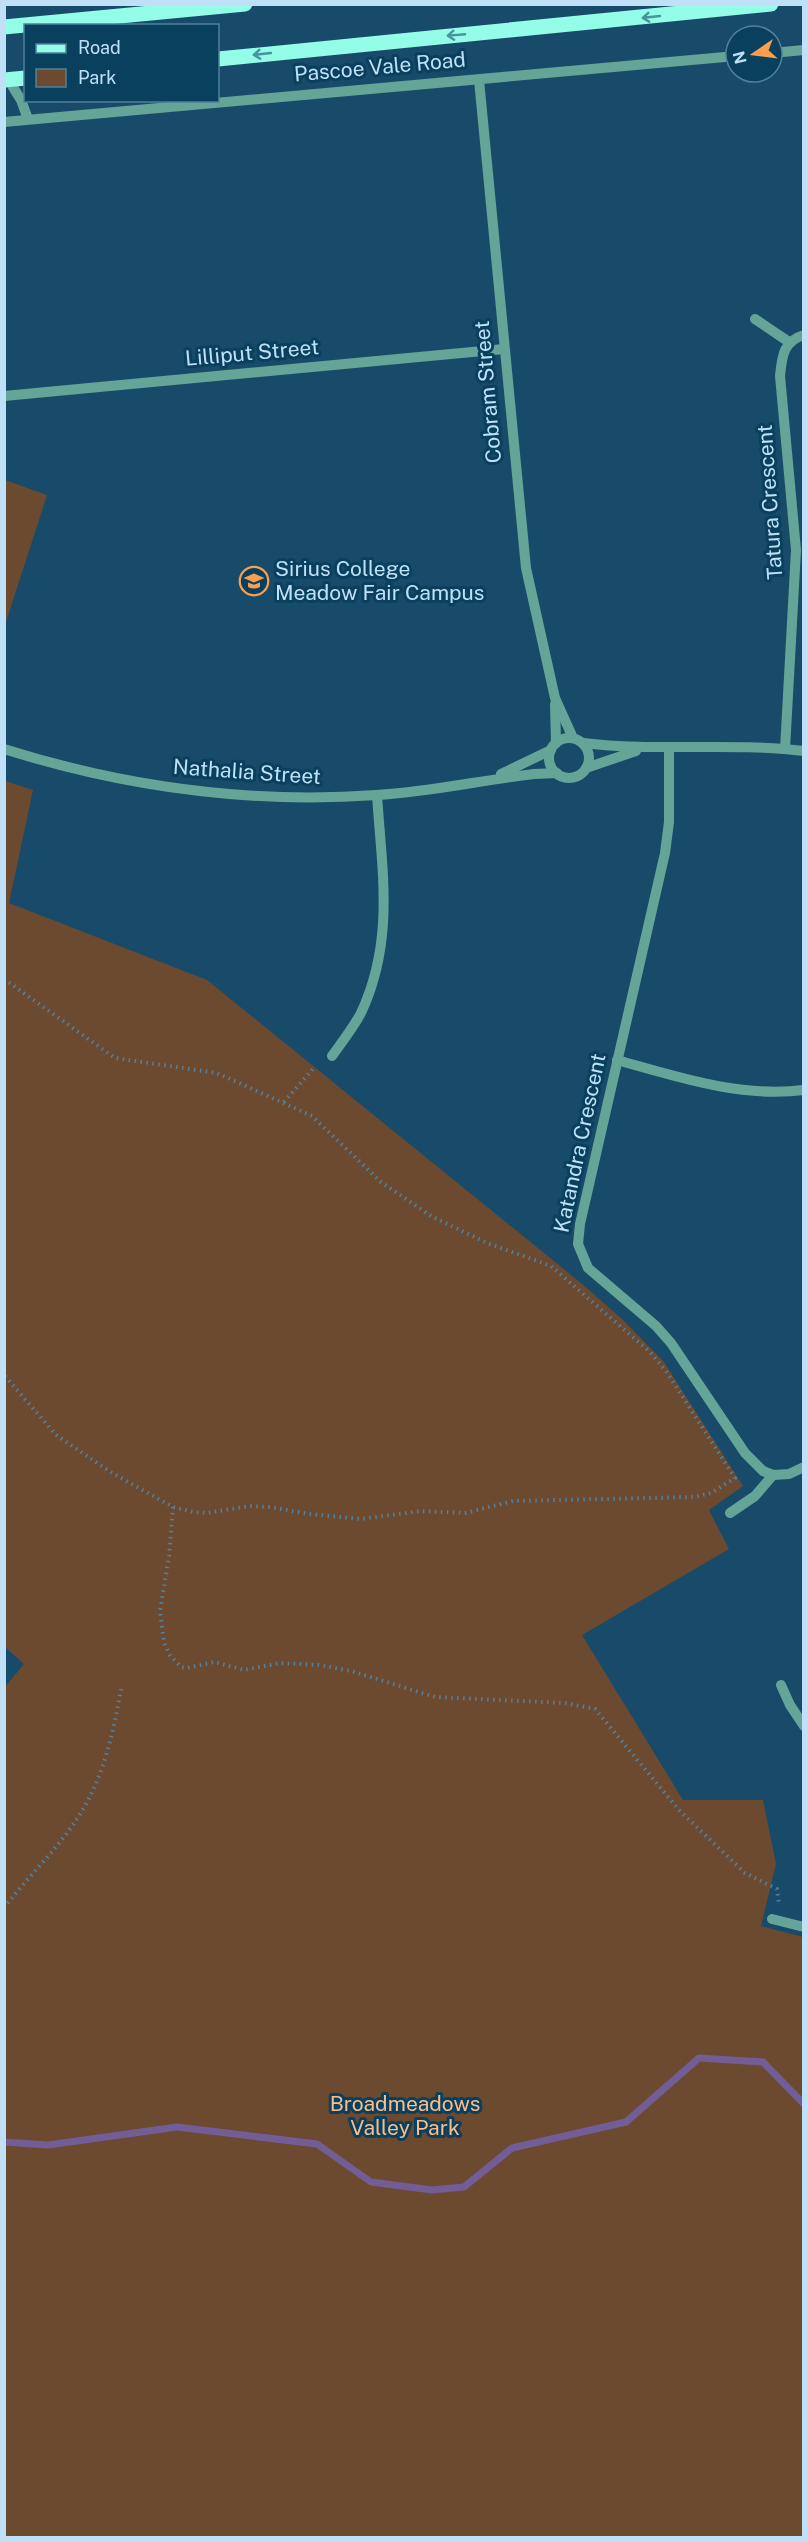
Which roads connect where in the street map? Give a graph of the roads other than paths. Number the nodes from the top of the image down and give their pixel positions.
1 (245, 4) edge
2 (771, 4) edge
3 (35, 24) edge
4 (24, 25) edge
5 (4, 27) edge
6 (804, 50) edge
7 (784, 52) edge
8 (724, 57) edge
9 (219, 59) edge
10 (24, 78) edge
11 (6, 80) edge
12 (478, 80) junction
13 (28, 119) junction
14 (4, 122) edge
15 (755, 319) dead end
16 (804, 335) edge
17 (789, 342) junction
18 (504, 349) junction
19 (4, 396) edge
20 (555, 698) junction
21 (578, 741) junction
22 (554, 746) junction
23 (669, 747) junction
24 (4, 749) edge
25 (645, 749) junction
26 (785, 749) junction
27 (804, 751) edge
28 (586, 768) junction
29 (557, 773) junction
30 (490, 779) junction
31 (377, 795) junction
32 (332, 1056) dead end
33 (617, 1060) junction
34 (804, 1090) edge
35 (804, 1467) edge
36 (773, 1475) junction
37 (730, 1513) dead end
38 (782, 1685) dead end
39 (804, 1725) edge
40 (776, 1920) road end
41 (804, 1927) edge

1 - 3 main road
2 -> 9 main road, Pascoe Vale Road
4 - 5 main road
6 - 7 street
8 - 12 street, Pascoe Vale Road
10 - 11 main road
11 - 13 street
12 - 13 street, Pascoe Vale Road
12 - 18 street, Cobram Street
13 - 14 street, Pascoe Vale Road
15 - 17 street
16 - 17 street
17 - 26 street, Tatura Crescent
18 - 19 street, Lilliput Street
18 - 20 street, Cobram Street
20 - 21 street, Cobram Street
20 - 22 street, Cobram Street
21 - 22 street
21 - 25 street
21 - 28 street
22 - 29 street
22 - 30 street, Nathalia Street
23 - 25 street
23 - 26 street
23 - 33 street, Katandra Crescent
24 - 31 street, Nathalia Street
25 - 28 street
26 - 27 street
28 - 29 street
29 - 30 street, Nathalia Street
30 - 31 street, Nathalia Street
31 - 32 street
33 - 34 street
33 - 36 street, Katandra Crescent
35 - 36 street
36 - 37 street
38 - 39 street
40 - 41 street

